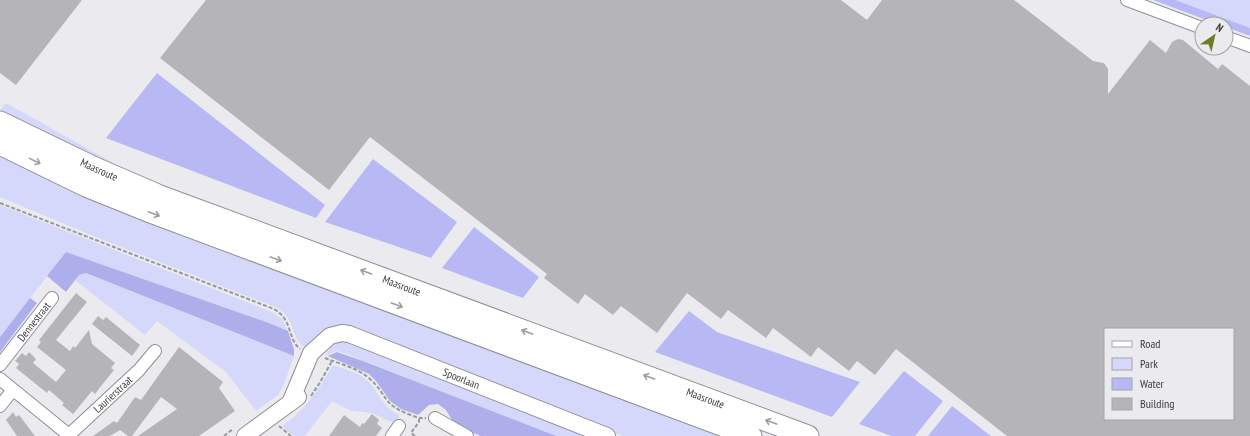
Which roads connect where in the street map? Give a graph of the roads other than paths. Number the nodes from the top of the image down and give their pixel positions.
1 (1127, 0) edge
2 (1194, 25) edge
3 (1234, 40) edge
4 (1250, 46) edge
5 (0, 122) edge
6 (0, 144) edge
7 (52, 298) dead end
8 (155, 351) dead end
9 (0, 365) edge
10 (0, 379) edge
11 (12, 391) junction
12 (0, 406) edge
13 (435, 418) dead end
14 (240, 432) edge
15 (70, 435) edge
16 (467, 436) edge
17 (606, 436) edge
18 (750, 436) edge
19 (808, 436) edge

1 - 2 street
3 - 4 street
19 -> 5 highway, Maasroute
6 -> 18 highway, Maasroute
7 - 9 street, Dennestraat
8 - 15 street, Laurierstraat
10 - 11 street
11 - 12 street
11 - 15 street
13 - 16 street
14 - 17 main road, Spoorlaan

